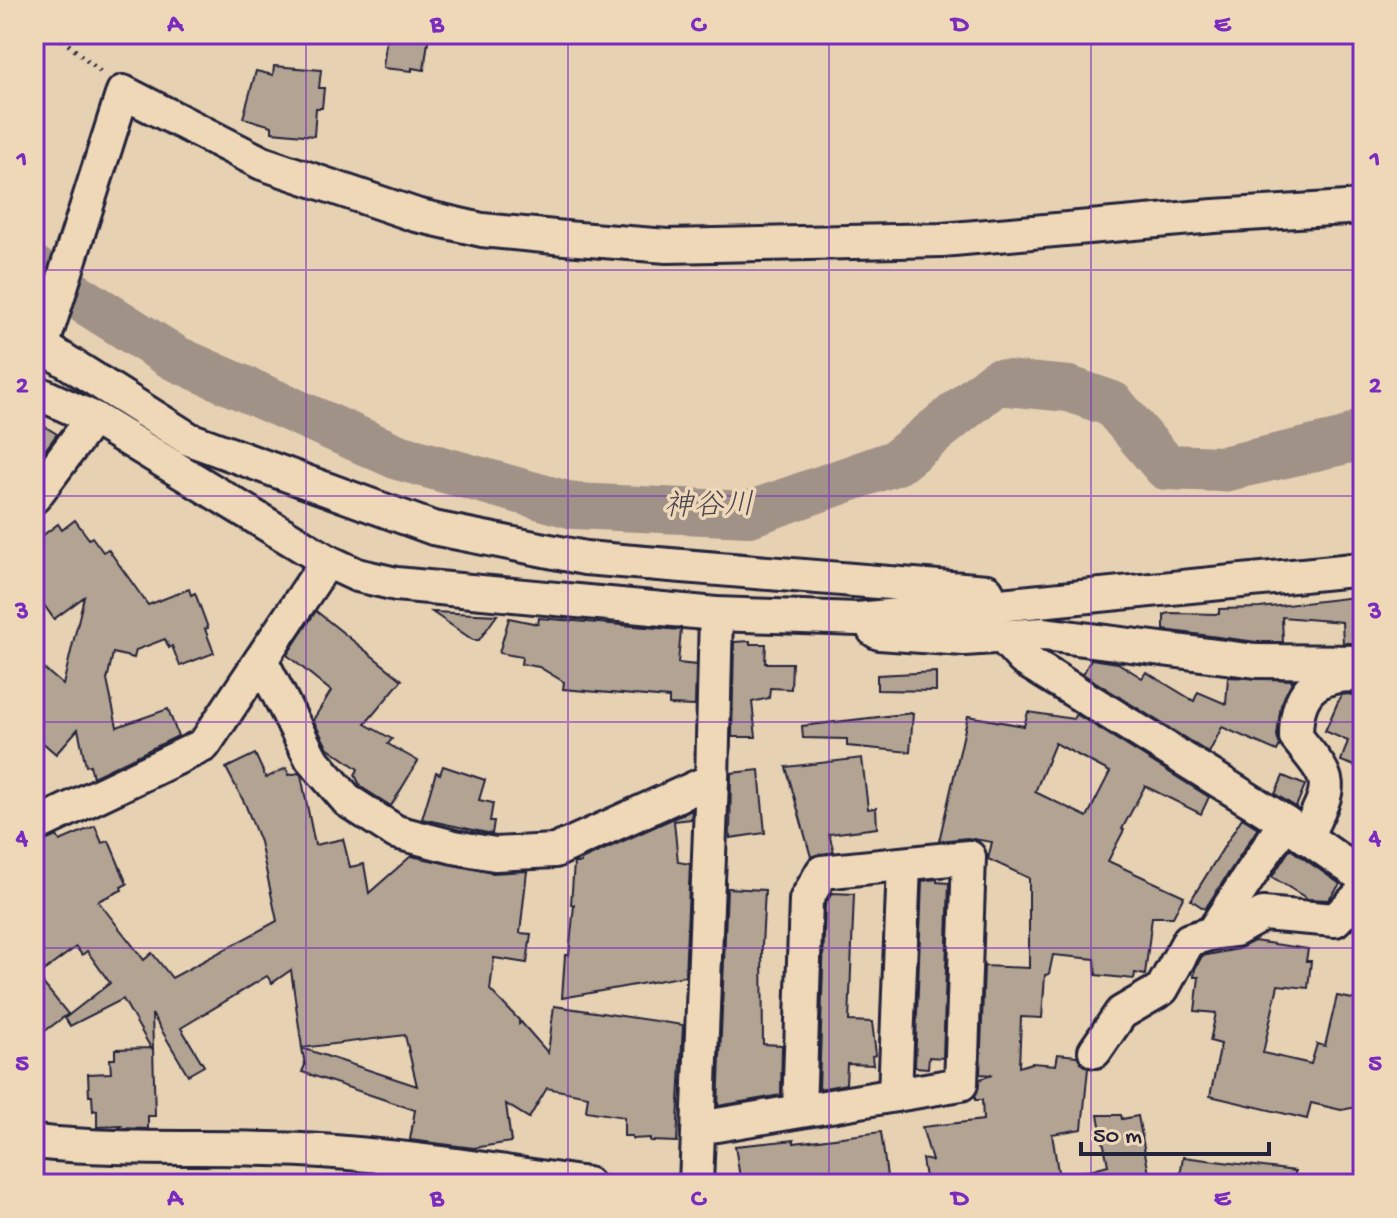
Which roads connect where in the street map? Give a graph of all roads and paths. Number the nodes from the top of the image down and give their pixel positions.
1 (56, 34) edge
2 (122, 95) junction
3 (1363, 207) edge
4 (37, 345) edge
5 (34, 391) edge
6 (93, 418) junction
7 (34, 497) edge
8 (327, 561) junction
9 (1363, 569) edge
10 (1008, 603) junction
11 (716, 614) junction
12 (858, 619) junction
13 (1002, 636) junction
14 (261, 660) junction
15 (1363, 662) edge
16 (1363, 675) edge
17 (712, 780) junction
18 (34, 826) edge
19 (1296, 829) junction
20 (904, 864) junction
21 (1363, 877) edge
22 (1363, 892) edge
23 (1212, 933) junction
24 (1095, 1051) dead end
25 (895, 1095) junction
26 (799, 1111) junction
27 (699, 1128) junction
28 (34, 1142) edge
29 (408, 1171) edge
30 (587, 1184) edge
31 (696, 1184) edge

1 - 2 path
2 - 3 street
2 - 4 street
4 - 10 street
5 - 6 street
6 - 7 street
6 - 8 street
8 - 11 street
8 - 14 street
9 - 10 street
10 - 12 street
11 - 12 street
11 - 17 street
12 - 13 street
13 - 15 street
13 - 19 street
14 - 17 street
14 - 18 street
16 - 19 street
17 - 27 street
19 - 21 street
19 - 23 street
20 - 25 street
20 - 25 street
20 - 26 street
22 - 23 street
23 - 24 street
25 - 26 street
26 - 27 street
27 - 31 street
28 - 29 street
29 - 30 street

